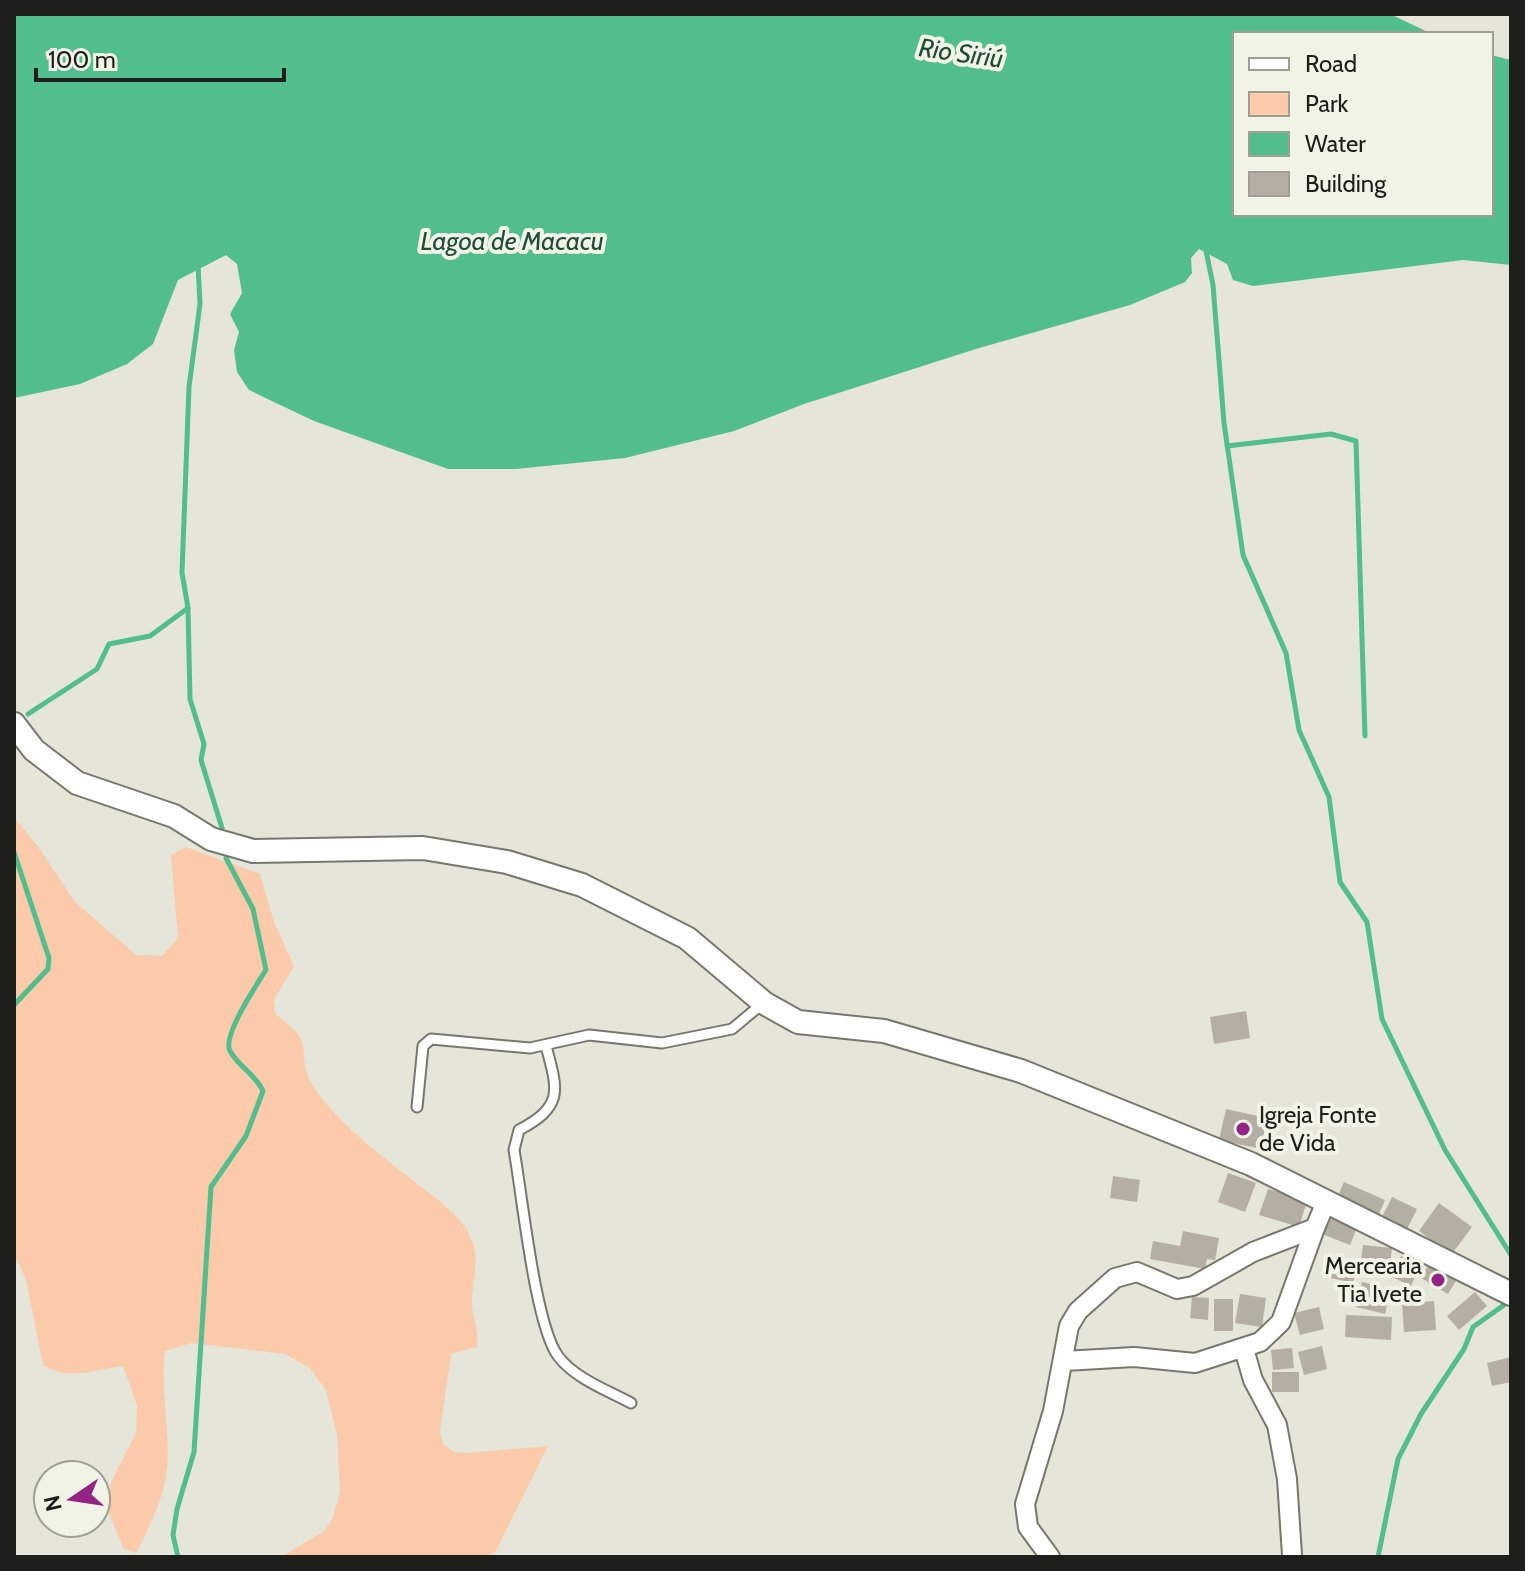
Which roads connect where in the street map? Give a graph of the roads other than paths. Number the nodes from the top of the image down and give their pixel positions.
1 (14, 724) edge
2 (764, 1003) junction
3 (546, 1046) junction
4 (417, 1107) dead end
5 (1326, 1202) junction
6 (1315, 1228) junction
7 (1511, 1294) edge
8 (1244, 1349) junction
9 (1064, 1361) junction
10 (631, 1403) dead end
11 (1292, 1555) edge
12 (1050, 1557) edge

1 - 2 street
2 - 3 lane
2 - 5 street
3 - 4 lane
3 - 10 lane
5 - 6 street
5 - 7 street
6 - 8 street
6 - 9 street
8 - 9 street
8 - 11 street
9 - 12 street

